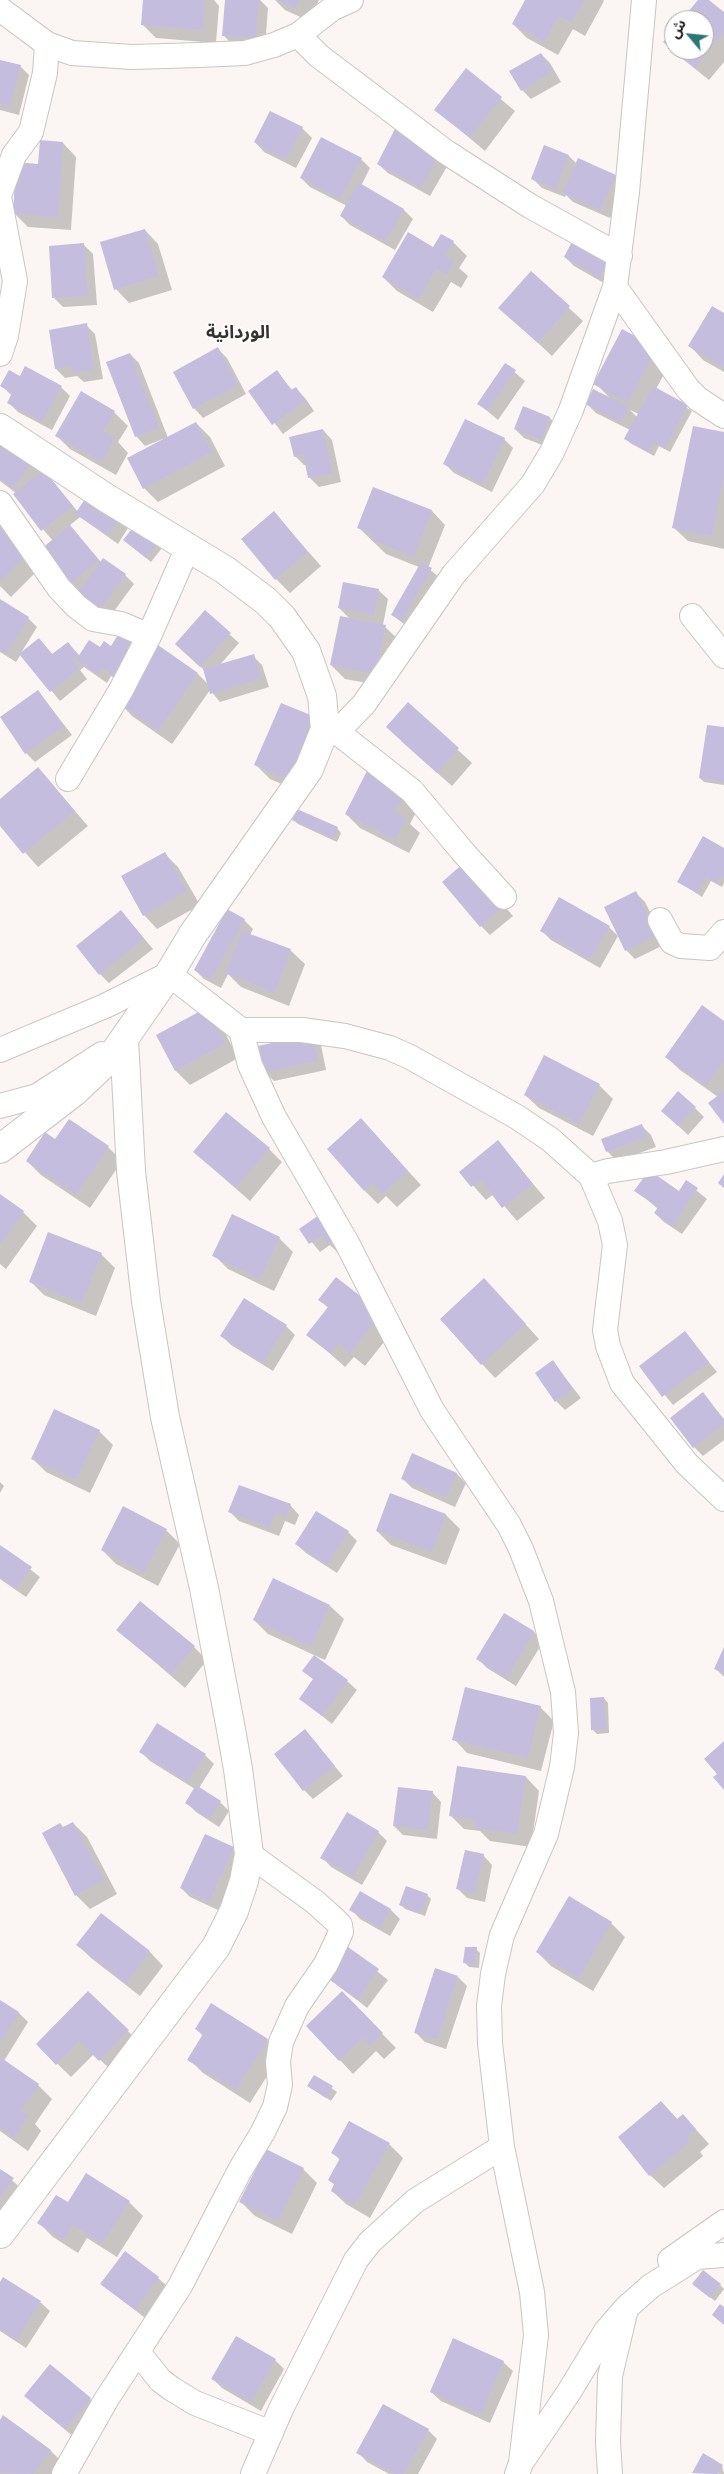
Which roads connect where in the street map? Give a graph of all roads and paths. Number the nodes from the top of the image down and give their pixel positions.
1 (644, 0) edge
2 (338, 3) edge
3 (0, 10) edge
4 (298, 35) junction
5 (47, 44) junction
6 (0, 193) edge
7 (0, 202) edge
8 (620, 256) junction
9 (615, 287) junction
10 (0, 354) edge
11 (724, 416) edge
12 (0, 428) edge
13 (0, 503) edge
14 (188, 547) junction
15 (692, 616) dead end
16 (149, 636) junction
17 (724, 656) edge
18 (331, 731) junction
19 (68, 779) dead end
20 (504, 897) dead end
21 (660, 920) dead end
22 (724, 932) edge
23 (169, 974) junction
24 (241, 1030) junction
25 (124, 1039) junction
26 (0, 1050) edge
27 (0, 1106) edge
28 (0, 1149) edge
29 (724, 1149) edge
30 (591, 1176) junction
31 (724, 1499) edge
32 (249, 1854) junction
33 (502, 2147) junction
34 (724, 2222) edge
35 (0, 2234) edge
36 (724, 2255) edge
37 (626, 2308) junction
38 (138, 2352) junction
39 (271, 2433) junction
40 (519, 2469) edge
41 (64, 2474) edge
42 (253, 2474) edge
43 (610, 2474) edge

1 - 8 street
2 - 4 street
3 - 5 street
4 - 5 street
4 - 8 street
5 - 6 street
7 - 10 street
8 - 9 street
9 - 11 street
9 - 18 street
12 - 14 street
13 - 16 street
14 - 16 street
14 - 18 street
15 - 17 street
16 - 19 street
18 - 20 street
18 - 23 street
21 - 22 street
23 - 24 street
23 - 25 street
23 - 26 street
24 - 30 street
24 - 33 street
25 - 27 street
25 - 28 street
25 - 32 street
29 - 30 street
30 - 31 street
32 - 35 street
32 - 38 street
33 - 39 street
33 - 40 street
34 - 37 street
36 - 37 street
37 - 40 street
37 - 43 street
38 - 39 street
38 - 41 street
39 - 42 street

